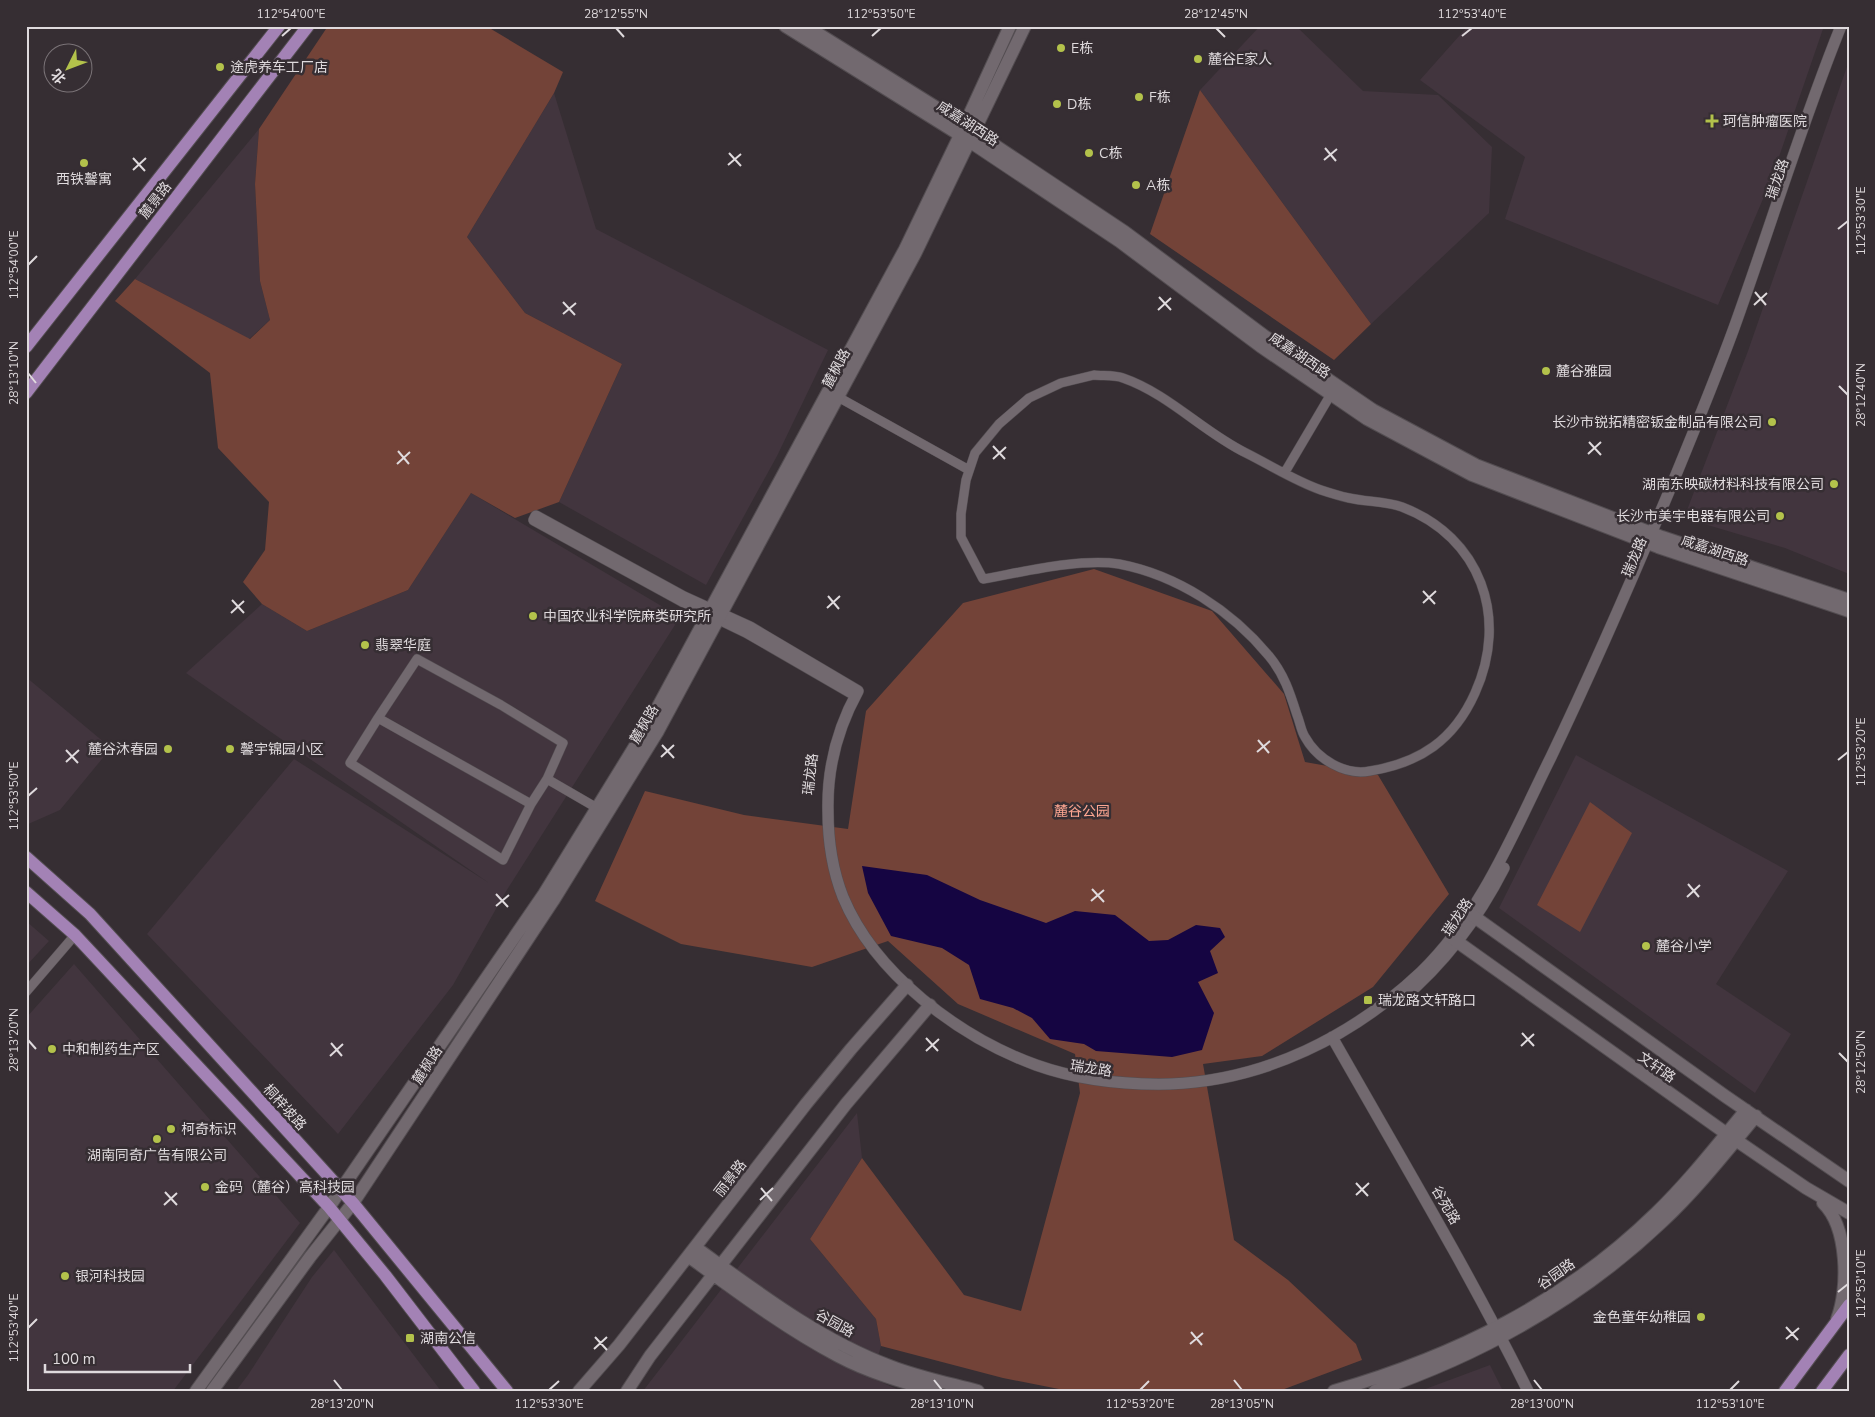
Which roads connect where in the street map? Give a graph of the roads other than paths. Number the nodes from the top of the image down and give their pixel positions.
1 (279, 26) edge
2 (308, 26) edge
3 (785, 26) edge
4 (806, 26) edge
5 (1010, 26) edge
6 (1025, 26) edge
7 (1841, 26) edge
8 (1849, 26) edge
9 (968, 134) junction
10 (26, 348) edge
11 (26, 393) edge
12 (1331, 394) junction
13 (838, 397) junction
14 (969, 470) junction
15 (1285, 472) junction
16 (1653, 540) junction
17 (1849, 600) edge
18 (1849, 611) edge
19 (715, 614) junction
20 (378, 718) junction
21 (547, 779) junction
22 (532, 804) junction
23 (597, 808) junction
24 (26, 857) edge
25 (26, 892) edge
26 (1472, 915) junction
27 (75, 936) junction
28 (1455, 940) junction
29 (905, 988) junction
30 (26, 992) edge
31 (928, 1008) junction
32 (1331, 1042) junction
33 (1751, 1113) junction
34 (1731, 1137) junction
35 (1825, 1164) junction
36 (1849, 1176) edge
37 (1849, 1181) edge
38 (1806, 1188) junction
39 (341, 1190) junction
40 (353, 1203) junction
41 (329, 1207) junction
42 (1849, 1214) edge
43 (339, 1220) junction
44 (691, 1251) junction
45 (717, 1270) junction
46 (1849, 1304) edge
47 (1837, 1319) junction
48 (1496, 1334) junction
49 (1849, 1355) edge
50 (196, 1391) edge
51 (212, 1391) edge
52 (474, 1391) edge
53 (507, 1391) edge
54 (580, 1391) edge
55 (627, 1391) edge
56 (935, 1391) edge
57 (978, 1391) edge
58 (1334, 1391) edge
59 (1375, 1391) edge
60 (1520, 1391) edge
61 (1528, 1391) edge
62 (1785, 1391) edge
63 (1822, 1391) edge

1 - 10 main road, 麓景路
2 - 11 main road, 麓景路
3 - 9 main road, 咸嘉湖西路
4 - 9 main road, 咸嘉湖西路
5 - 9 main road
6 - 9 main road, 麓枫路
7 - 16 street, 瑞龙路
8 - 16 street, 瑞龙路
9 - 12 main road, 咸嘉湖西路
9 - 13 main road, 麓枫路
9 - 16 main road, 咸嘉湖西路
9 - 19 main road
12 - 15 street
12 - 16 main road, 咸嘉湖西路
13 - 14 street
13 - 19 main road, 麓枫路
14 - 15 street
14 - 15 street
16 - 17 main road, 咸嘉湖西路
16 - 18 main road, 咸嘉湖西路
16 - 26 street, 瑞龙路
19 - 19 street
19 - 23 main road
19 - 29 street, 瑞龙路
19 - 40 main road, 麓枫路
20 - 21 street
20 - 22 street
20 - 22 street
21 - 22 street
21 - 23 street
23 - 39 main road
24 - 39 main road, 桐梓坡路
25 - 27 main road
26 - 28 street, 瑞龙路
26 - 33 main road, 文轩路
27 - 30 street
27 - 41 main road
28 - 32 street, 瑞龙路
28 - 34 main road, 文轩路
29 - 31 street, 瑞龙路
29 - 44 main road, 丽景路
31 - 32 street, 瑞龙路
31 - 45 main road
32 - 48 street, 谷苑路
33 - 34 main road, 谷园路
33 - 35 main road, 文轩路
34 - 38 main road, 文轩路
34 - 48 main road, 谷园路
35 - 36 main road
35 - 37 main road, 文轩路
38 - 42 main road, 文轩路
38 - 47 main road
39 - 40 main road, 桐梓坡路
39 - 41 main road
40 - 43 main road, 麓枫路
40 - 53 main road, 桐梓坡路
41 - 43 main road
41 - 50 main road
43 - 51 main road, 麓枫路
43 - 52 main road
44 - 45 main road, 谷园路
44 - 54 main road, 丽景路
45 - 55 main road
45 - 56 main road, 谷园路
45 - 57 main road, 谷园路
46 - 47 main road
47 - 62 main road
48 - 58 main road, 谷园路
48 - 59 main road, 谷园路
48 - 60 street, 谷苑路
48 - 61 street, 谷苑路
49 - 63 main road

